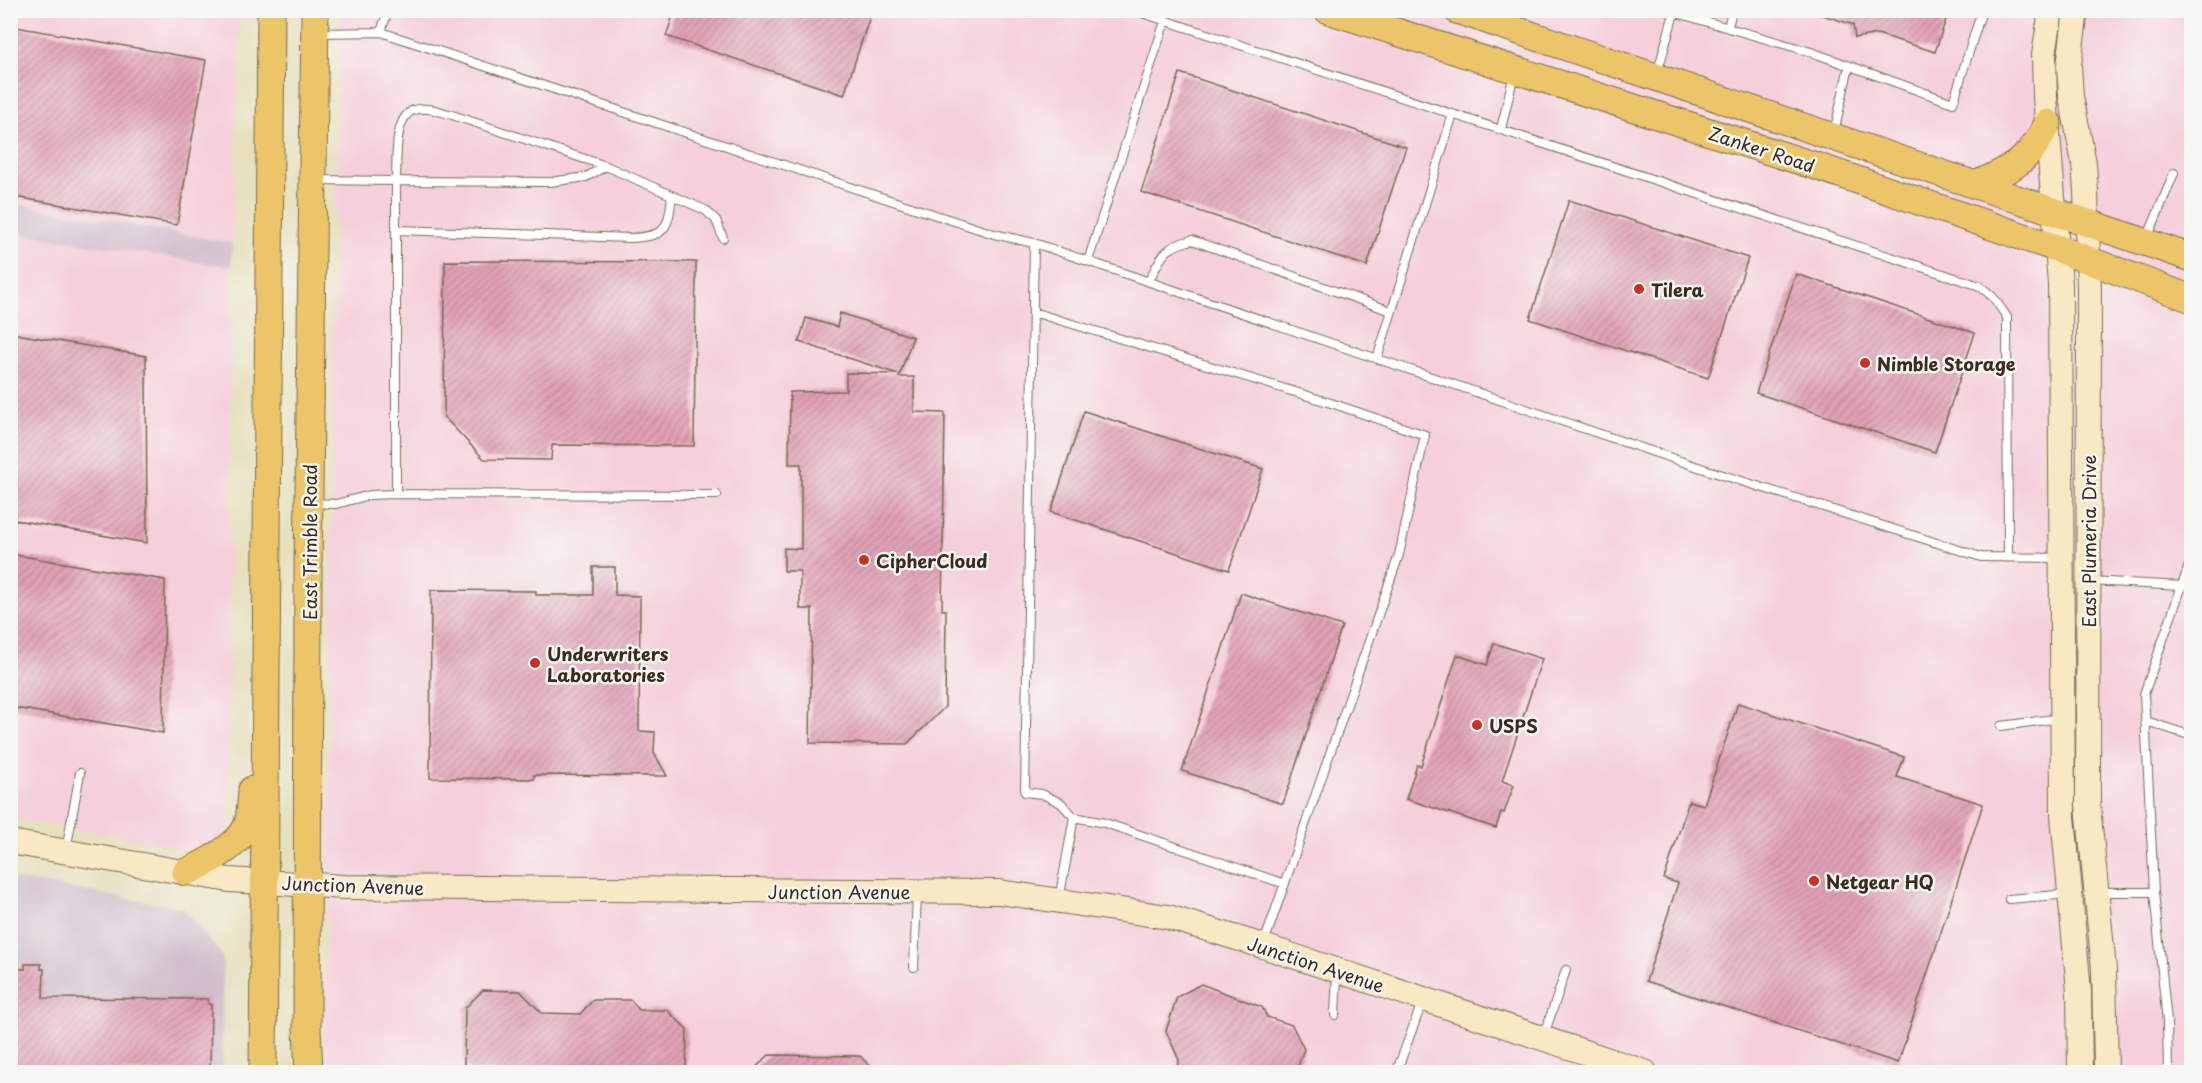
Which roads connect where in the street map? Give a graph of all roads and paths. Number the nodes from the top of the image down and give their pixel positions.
1 (271, 10) edge
2 (388, 10) edge
3 (1133, 10) edge
4 (1328, 10) edge
5 (1457, 10) edge
6 (1732, 10) edge
7 (1982, 10) edge
8 (2051, 10) edge
9 (2076, 10) edge
10 (1672, 11) edge
11 (1165, 21) junction
12 (315, 22) edge
13 (1728, 28) junction
14 (381, 32) junction
15 (1849, 66) junction
16 (1515, 70) junction
17 (1656, 77) junction
18 (1453, 114) junction
19 (2048, 123) junction
20 (1501, 129) junction
21 (1834, 137) junction
22 (606, 166) junction
23 (2174, 173) dead end
24 (311, 180) junction
25 (396, 181) junction
26 (1976, 185) junction
27 (672, 196) junction
28 (2054, 211) junction
29 (2087, 223) junction
30 (396, 230) junction
31 (723, 238) dead end
32 (2146, 242) junction
33 (1034, 243) junction
34 (2056, 248) junction
35 (2192, 258) edge
36 (1088, 261) junction
37 (2088, 261) junction
38 (1149, 281) junction
39 (2192, 299) edge
40 (1392, 311) junction
41 (1033, 312) junction
42 (1377, 359) junction
43 (396, 494) junction
44 (717, 495) dead end
45 (309, 503) junction
46 (2192, 557) edge
47 (2008, 558) junction
48 (2061, 569) junction
49 (2088, 581) junction
50 (2182, 586) junction
51 (267, 664) junction
52 (2062, 718) junction
53 (2146, 721) junction
54 (2001, 726) dead end
55 (2192, 736) edge
56 (80, 773) dead end
57 (1074, 817) junction
58 (10, 842) edge
59 (66, 851) junction
60 (186, 872) junction
61 (265, 882) junction
62 (1285, 884) junction
63 (307, 885) junction
64 (917, 891) junction
65 (2096, 892) junction
66 (2154, 892) junction
67 (2070, 894) junction
68 (2009, 899) dead end
69 (1059, 901) junction
70 (1263, 946) junction
71 (914, 967) dead end
72 (1338, 970) junction
73 (1566, 970) dead end
74 (1424, 998) junction
75 (1335, 1015) dead end
76 (1543, 1039) junction
77 (1398, 1068) dead end
78 (263, 1072) edge
79 (309, 1072) edge
80 (1645, 1072) edge
81 (2080, 1072) edge
82 (2106, 1072) edge
83 (2168, 1072) edge

1 - 51 main road
2 - 14 lane
3 - 11 lane
4 - 16 main road, Zanker Road
5 - 17 main road, Zanker Road
6 - 13 lane
7 - 15 lane
8 - 19 street, East Plumeria Drive
9 - 29 street, East Plumeria Drive
10 - 13 lane
10 - 17 lane
11 - 18 lane
11 - 36 lane
12 - 14 lane
12 - 24 main road, East Trimble Road
13 - 15 lane
14 - 33 lane
15 - 21 lane
16 - 20 lane
16 - 34 main road, Zanker Road
17 - 21 main road, Zanker Road
18 - 20 lane
18 - 40 lane
19 - 26 main road
19 - 28 street, East Plumeria Drive
20 - 47 lane
21 - 26 main road, Zanker Road
22 - 25 lane
22 - 25 lane
22 - 27 lane
23 - 32 lane
24 - 25 lane
24 - 45 main road, East Trimble Road
25 - 30 lane
26 - 28 main road, Zanker Road
27 - 30 lane
27 - 31 lane
28 - 29 main road, Zanker Road
28 - 34 street, East Plumeria Drive
29 - 32 main road, Zanker Road
29 - 37 street, East Plumeria Drive
30 - 43 lane
32 - 35 main road, Zanker Road
33 - 36 lane
33 - 41 lane
34 - 37 main road, Zanker Road
34 - 48 street, East Plumeria Drive
36 - 38 lane
37 - 39 main road, Zanker Road
37 - 49 street, East Plumeria Drive
38 - 40 lane
38 - 42 lane
40 - 42 lane
41 - 57 lane
41 - 62 lane
42 - 47 lane
43 - 44 lane
43 - 45 lane
45 - 63 main road, East Trimble Road
46 - 50 lane
47 - 48 lane
48 - 49 street
48 - 52 street, East Plumeria Drive
49 - 50 lane
49 - 65 street, East Plumeria Drive
50 - 53 lane
51 - 60 main road
51 - 61 main road
52 - 54 lane
52 - 67 street, East Plumeria Drive
53 - 55 lane
53 - 66 lane
56 - 59 lane
57 - 62 lane
57 - 69 lane
58 - 59 street, Junction Avenue
59 - 60 street, Junction Avenue
60 - 61 street, Junction Avenue
61 - 63 street, Junction Avenue
61 - 78 main road
62 - 70 lane
63 - 64 street, Junction Avenue
63 - 79 main road, East Trimble Road
64 - 69 street, Junction Avenue
64 - 71 lane
65 - 66 lane
65 - 67 street
65 - 82 street, East Plumeria Drive
66 - 83 lane
67 - 68 lane
67 - 81 street, East Plumeria Drive
69 - 70 street, Junction Avenue
70 - 72 street, Junction Avenue
72 - 74 street, Junction Avenue
72 - 75 lane
73 - 76 lane
74 - 76 street, Junction Avenue
74 - 77 lane
76 - 80 street, Junction Avenue

